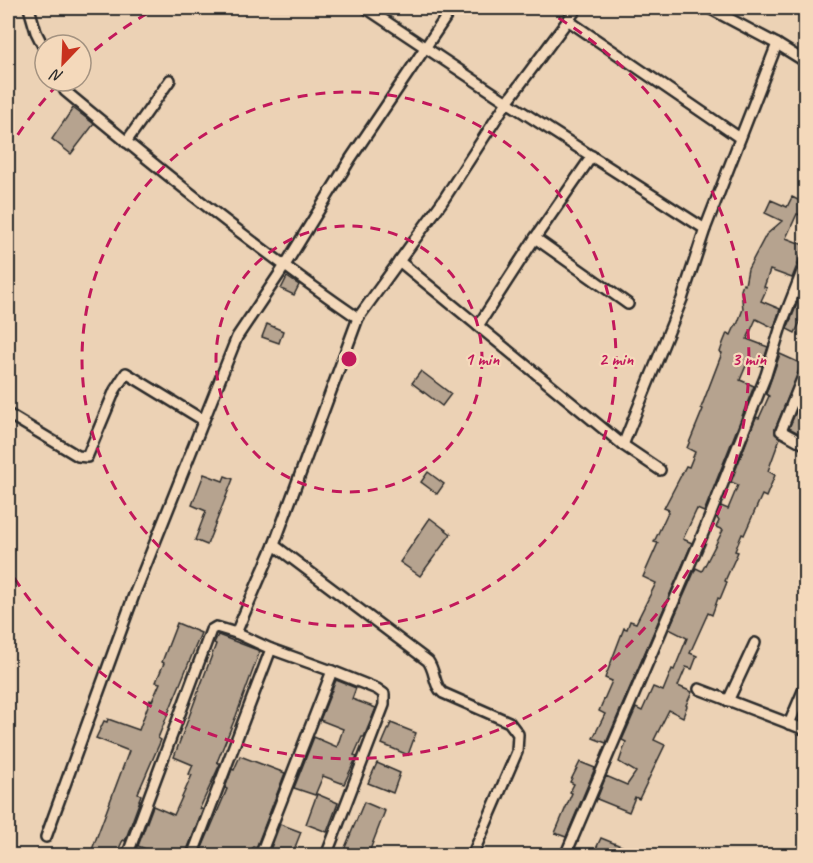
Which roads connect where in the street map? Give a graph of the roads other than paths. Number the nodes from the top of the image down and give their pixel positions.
1 (29, 8) edge
2 (366, 8) edge
3 (452, 8) edge
4 (577, 8) edge
5 (709, 8) edge
6 (568, 21) junction
7 (36, 33) edge
8 (777, 44) junction
9 (424, 48) junction
10 (806, 62) edge
11 (170, 80) dead end
12 (67, 93) edge
13 (507, 102) junction
14 (740, 138) junction
15 (126, 142) junction
16 (592, 156) junction
17 (705, 229) junction
18 (535, 238) junction
19 (399, 261) junction
20 (806, 262) edge
21 (284, 267) junction
22 (628, 304) dead end
23 (358, 318) junction
24 (477, 326) junction
25 (806, 369) edge
26 (8, 414) edge
27 (203, 420) junction
28 (623, 445) junction
29 (806, 445) edge
30 (660, 470) dead end
31 (274, 545) junction
32 (236, 633) junction
33 (755, 643) dead end
34 (270, 649) junction
35 (332, 671) junction
36 (806, 684) edge
37 (699, 689) dead end
38 (728, 701) junction
39 (789, 724) junction
40 (806, 730) edge
41 (46, 837) dead end
42 (127, 855) edge
43 (192, 855) edge
44 (260, 855) edge
45 (326, 855) edge
46 (472, 855) edge
47 (565, 855) edge

1 - 7 street
2 - 9 street
3 - 9 street
4 - 6 street
5 - 8 street
6 - 13 street
6 - 14 street
8 - 10 street
8 - 14 street
9 - 13 street
9 - 21 street
11 - 15 street
12 - 15 street
13 - 16 street
13 - 19 street
14 - 17 street
15 - 21 street
16 - 17 street
16 - 18 street
17 - 28 street
18 - 22 street
18 - 24 street
19 - 23 street
19 - 24 street
20 - 47 street
21 - 23 street
21 - 27 street
23 - 31 street
24 - 28 street
25 - 29 street
26 - 27 street
27 - 41 street
28 - 30 street
31 - 32 street
31 - 46 street
32 - 34 street
32 - 42 street
33 - 38 street
34 - 35 street
34 - 43 street
35 - 44 street
35 - 45 street
36 - 39 street
37 - 38 street
38 - 39 street
39 - 40 street

